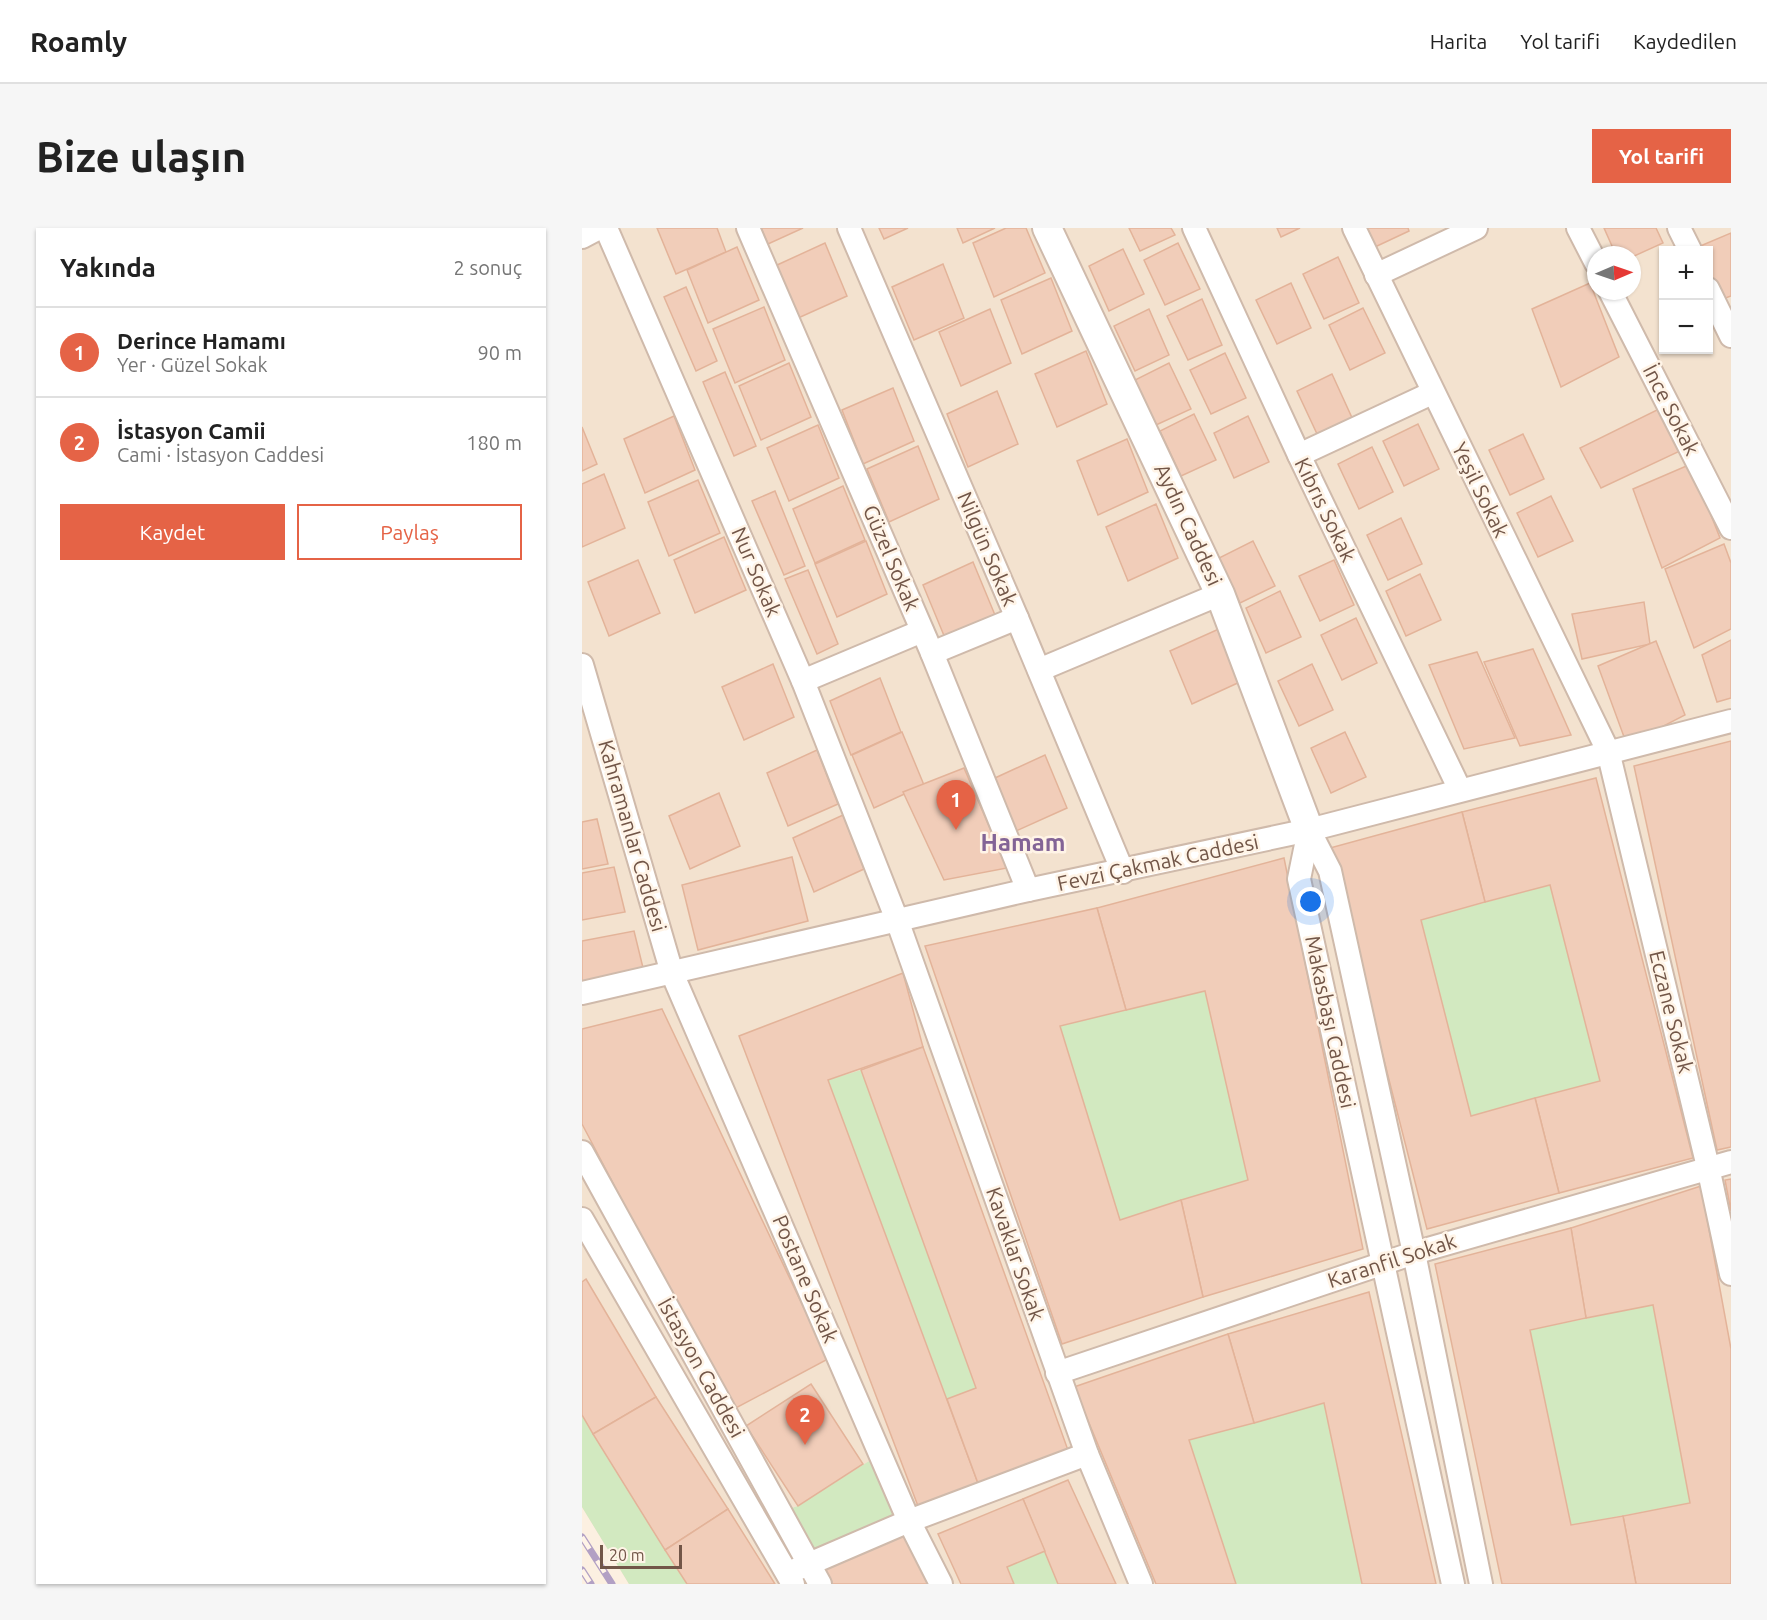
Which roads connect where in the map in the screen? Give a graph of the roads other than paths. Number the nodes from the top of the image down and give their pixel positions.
1 (599, 228) edge
2 (606, 228) edge
3 (748, 228) edge
4 (849, 228) edge
5 (1047, 228) edge
6 (1194, 228) edge
7 (1354, 228) edge
8 (1476, 228) edge
9 (1578, 228) edge
10 (1679, 228) edge
11 (582, 237) edge
12 (1587, 246) edge
13 (1688, 246) edge
14 (1376, 275) junction
15 (1615, 300) edge
16 (1713, 300) edge
17 (1731, 336) edge
18 (1432, 393) junction
19 (1299, 455) junction
20 (1731, 528) edge
21 (1220, 594) junction
22 (1017, 618) junction
23 (922, 631) junction
24 (932, 653) junction
25 (582, 665) edge
26 (1039, 670) junction
27 (803, 681) junction
28 (1731, 722) edge
29 (1608, 751) junction
30 (1460, 790) junction
31 (1310, 830) junction
32 (1123, 872) junction
33 (1028, 890) junction
34 (897, 920) junction
35 (672, 973) junction
36 (582, 993) edge
37 (582, 1152) edge
38 (1731, 1162) edge
39 (1708, 1167) junction
40 (582, 1219) edge
41 (1414, 1252) junction
42 (1382, 1264) junction
43 (1731, 1274) edge
44 (1057, 1373) junction
45 (1087, 1454) junction
46 (909, 1521) junction
47 (814, 1574) edge
48 (790, 1579) edge
49 (941, 1584) edge
50 (1142, 1584) edge
51 (1453, 1584) edge
52 (1481, 1584) edge

1 - 11 street
2 - 27 street, Nur Sokak
3 - 23 street, Güzel Sokak
4 - 22 street, Nilgün Sokak
5 - 21 street, Aydın Caddesi
6 - 19 street, Kıbrıs Sokak
7 - 14 street, Yeşil Sokak
8 - 14 street
9 - 12 street
10 - 13 street
14 - 18 street, Yeşil Sokak
15 - 20 street, İnce Sokak
16 - 17 street
18 - 19 street
18 - 29 street, Yeşil Sokak
19 - 30 street, Kıbrıs Sokak
21 - 26 street
21 - 31 street, Aydın Caddesi
22 - 24 street
22 - 26 street, Nilgün Sokak
23 - 24 street, Güzel Sokak
23 - 27 street
24 - 33 street, Güzel Sokak
25 - 35 street, Kahramanlar Caddesi
26 - 32 street, Nilgün Sokak
27 - 34 street, Nur Sokak
28 - 29 street, Fevzi Çakmak Caddesi
29 - 30 street, Fevzi Çakmak Caddesi
29 - 39 street, Eczane Sokak
30 - 31 street, Fevzi Çakmak Caddesi
31 - 32 street, Fevzi Çakmak Caddesi
31 - 41 street, Makasbaşı Caddesi
31 - 42 street, Makasbaşı Caddesi
32 - 33 street, Fevzi Çakmak Caddesi
33 - 34 street, Fevzi Çakmak Caddesi
34 - 35 street, Fevzi Çakmak Caddesi
34 - 44 street, Kavaklar Sokak
35 - 36 street, Fevzi Çakmak Caddesi
35 - 46 street, Postane Sokak
37 - 47 street, İstasyon Caddesi
38 - 39 street, Karanfil Sokak
39 - 41 street, Karanfil Sokak
39 - 43 street, Eczane Sokak
40 - 48 street, İstasyon Caddesi
41 - 42 street, Karanfil Sokak
41 - 52 street, Makasbaşı Caddesi
42 - 44 street, Karanfil Sokak
42 - 51 street, Makasbaşı Caddesi
44 - 45 street, Kavaklar Sokak
45 - 46 street
45 - 50 street, Kavaklar Sokak
46 - 47 street
46 - 49 street, Postane Sokak
47 - 48 street

